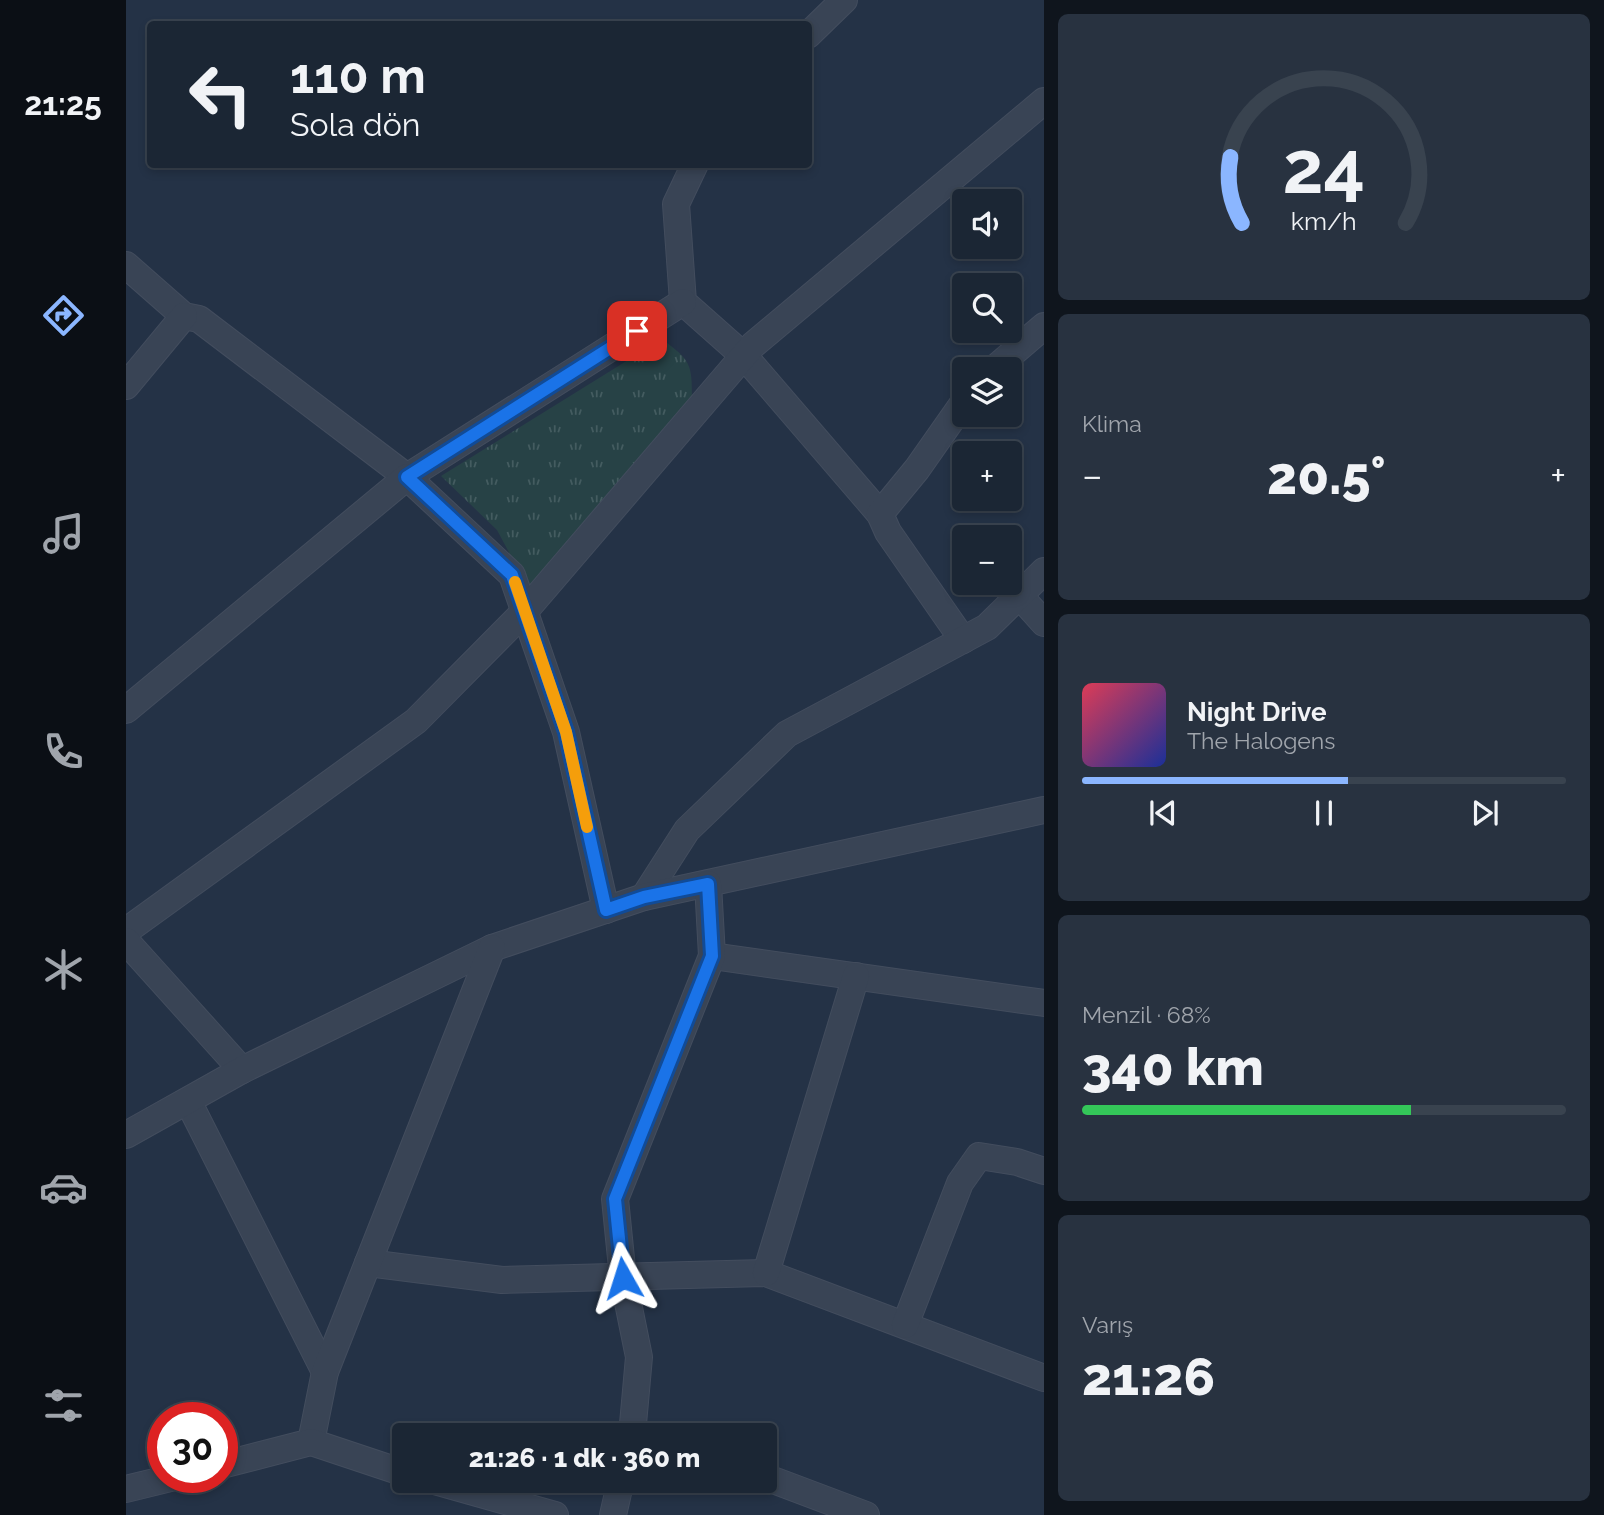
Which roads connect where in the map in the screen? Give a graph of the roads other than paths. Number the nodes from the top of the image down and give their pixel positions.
1 (844, 0) edge
2 (812, 31) edge
3 (1044, 101) edge
4 (693, 168) edge
5 (126, 265) edge
6 (683, 302) junction
7 (184, 316) junction
8 (1044, 326) edge
9 (745, 357) junction
10 (1008, 357) edge
11 (126, 386) edge
12 (952, 419) edge
13 (407, 477) junction
14 (880, 514) junction
15 (1044, 571) edge
16 (1022, 592) edge
17 (1019, 595) joint
18 (526, 611) junction
19 (1044, 623) edge
20 (963, 640) junction
21 (126, 710) edge
22 (1044, 810) edge
23 (708, 884) junction
24 (644, 897) junction
25 (606, 910) junction
26 (126, 931) edge
27 (126, 941) edge
28 (492, 948) junction
29 (712, 956) junction
30 (856, 976) junction
31 (1044, 1003) edge
32 (242, 1070) junction
33 (188, 1101) junction
34 (126, 1135) edge
35 (1044, 1171) edge
36 (368, 1263) junction
37 (766, 1273) junction
38 (623, 1278) junction
39 (905, 1325) junction
40 (325, 1373) junction
41 (1044, 1378) edge
42 (639, 1423) edge
43 (311, 1443) junction
44 (238, 1461) edge
45 (392, 1469) edge
46 (777, 1482) edge
47 (147, 1484) edge
48 (126, 1489) edge
49 (476, 1493) edge
50 (618, 1493) edge
51 (555, 1515) edge
52 (613, 1515) edge
53 (866, 1515) edge

1 - 2 street
3 - 9 street
4 - 6 street
5 - 7 street
6 - 9 street
6 - 13 street
7 - 11 street
7 - 13 street
8 - 10 street
9 - 14 street
9 - 18 street
12 - 14 street
13 - 18 street
13 - 21 street
14 - 20 street
15 - 16 street
17 - 19 street
17 - 20 street
18 - 25 street
18 - 26 street
20 - 24 street
22 - 23 street
23 - 24 street
23 - 29 street
24 - 25 street
25 - 28 street
27 - 32 street
28 - 32 street
28 - 36 street
29 - 30 street
29 - 38 street
30 - 31 street
30 - 37 street
32 - 33 street
33 - 34 street
33 - 40 street
35 - 39 street
36 - 38 street
36 - 40 street
37 - 38 street
37 - 39 street
38 - 42 street
39 - 41 street
40 - 43 street
43 - 44 street
43 - 45 street
46 - 53 street
47 - 48 street
49 - 51 street
50 - 52 street

